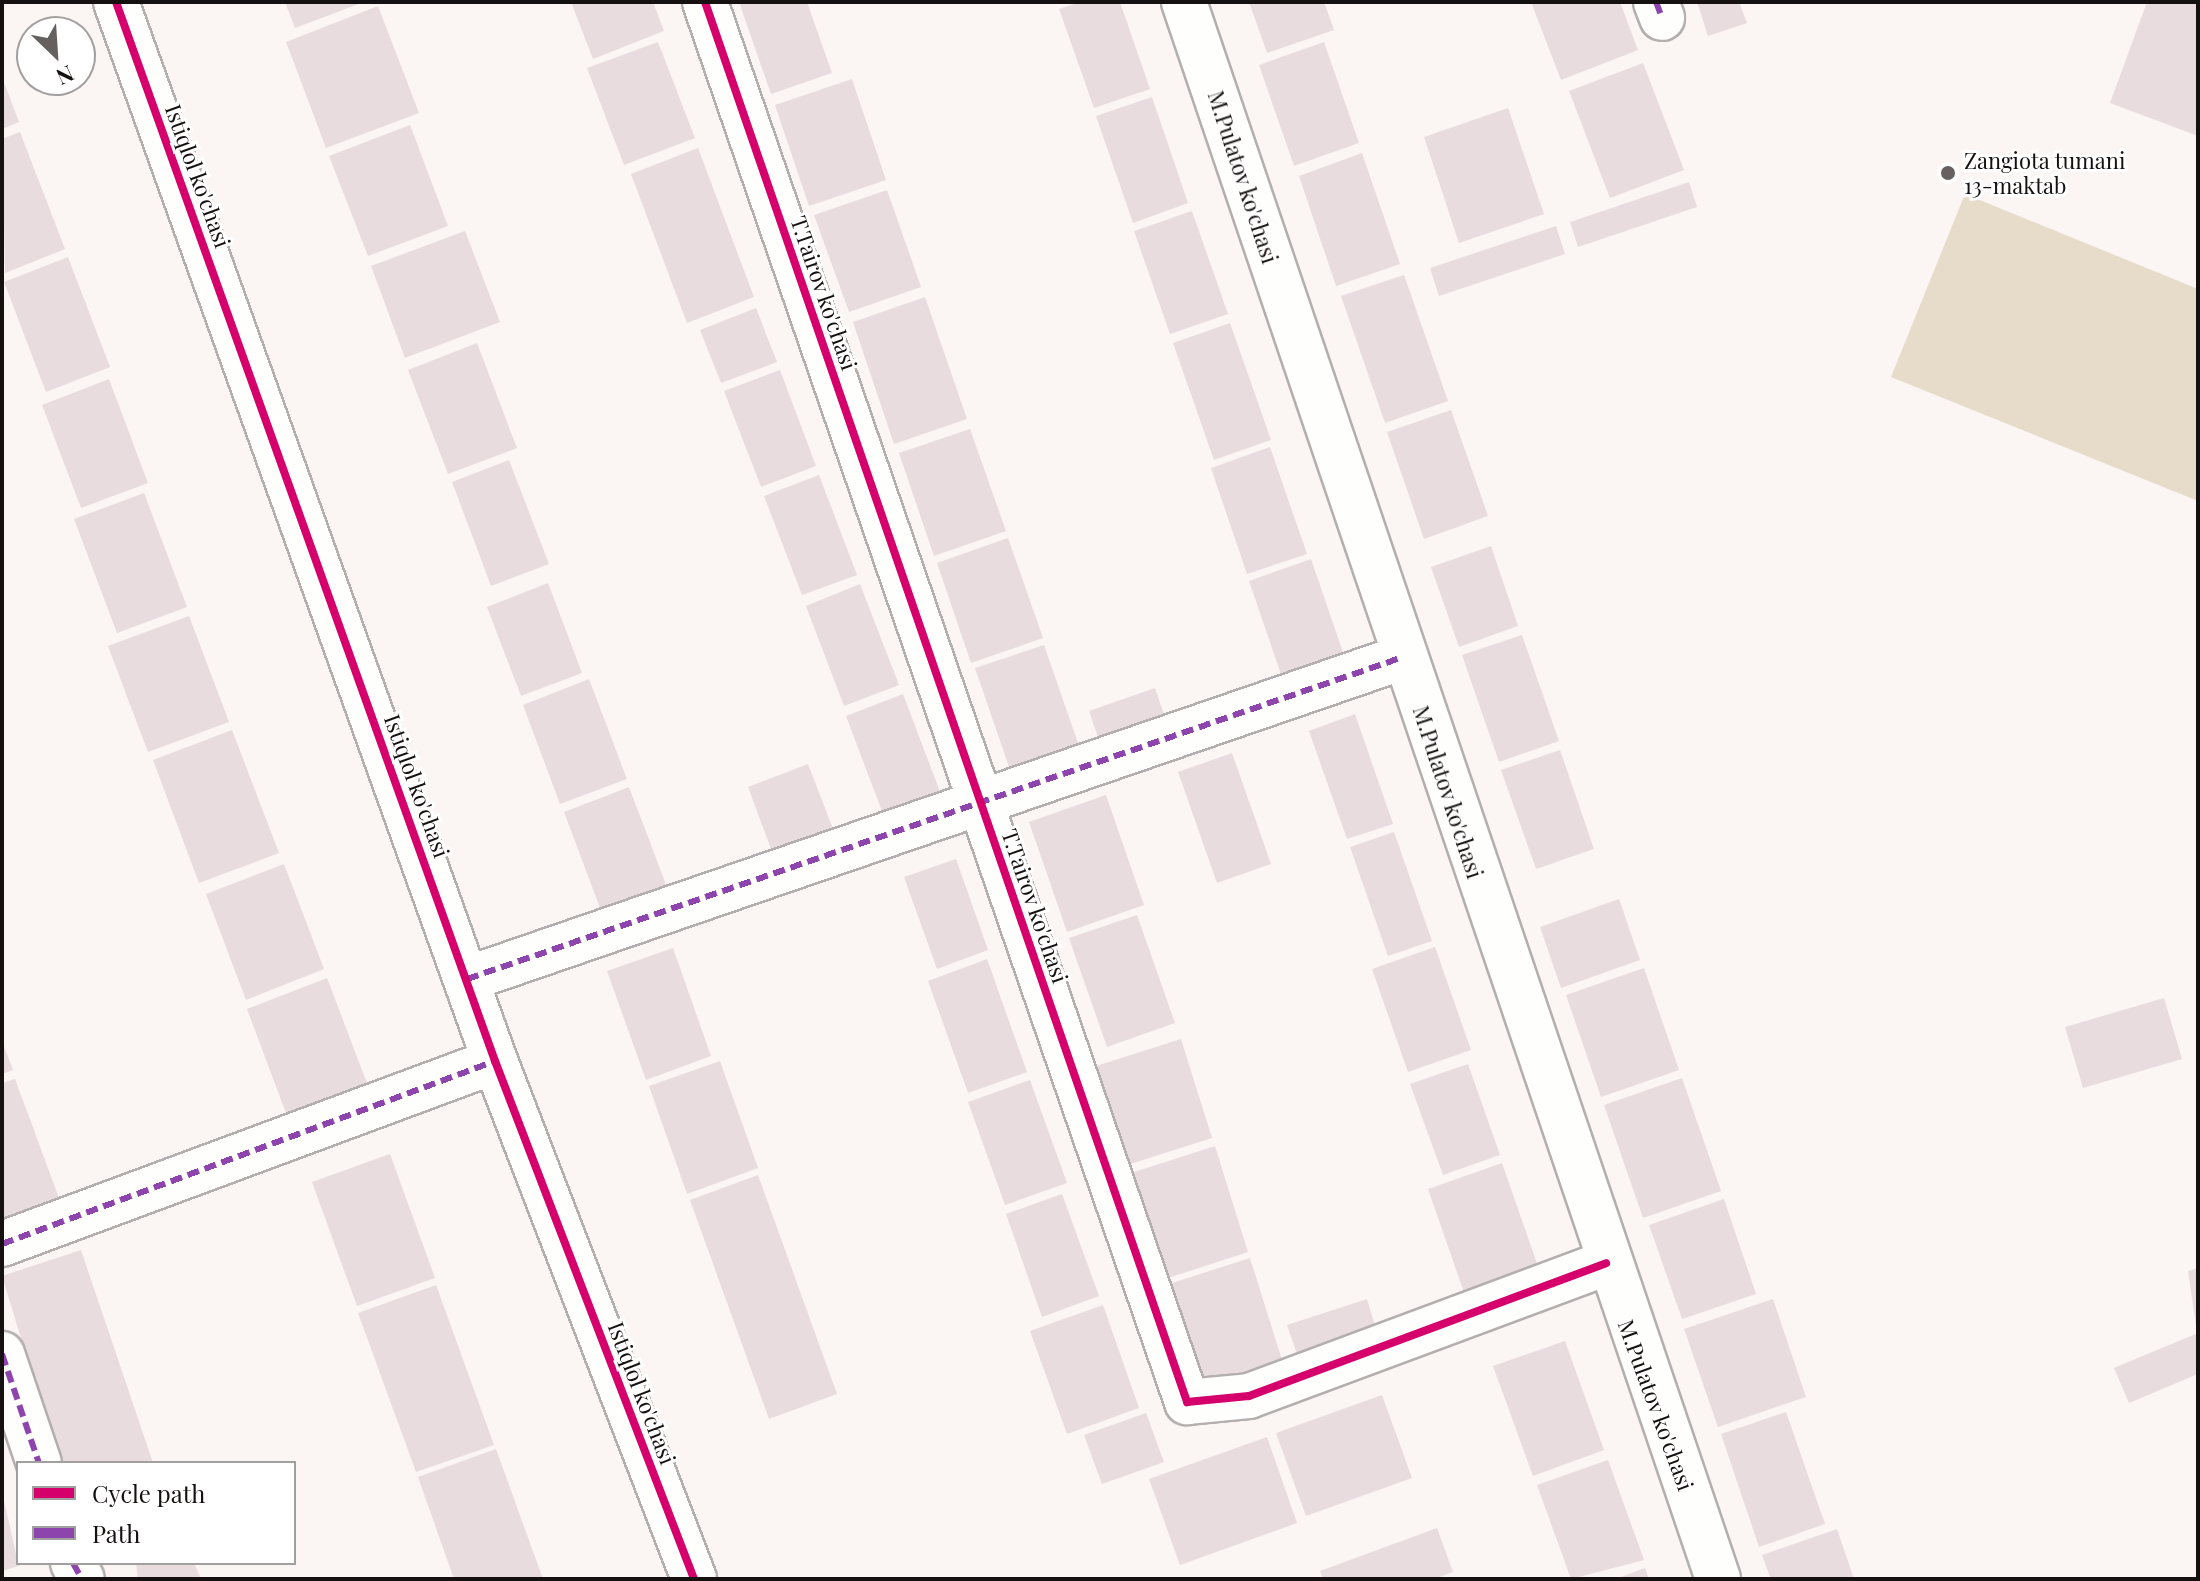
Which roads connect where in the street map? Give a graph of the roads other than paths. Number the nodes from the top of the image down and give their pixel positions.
1 (116, 2) edge
2 (705, 2) edge
3 (1184, 2) edge
4 (1403, 657) junction
5 (980, 804) junction
6 (467, 979) junction
7 (495, 1061) junction
8 (2, 1244) edge
9 (1606, 1263) junction
10 (2, 1354) edge
11 (38, 1461) edge
12 (694, 1579) edge
13 (1718, 1579) edge

1 - 6 street, Istiqlol ko'chasi
2 - 5 street, T.Tairov ko'chasi
3 - 4 street, M.Pulatov ko'chasi
4 - 5 street
4 - 9 street, M.Pulatov ko'chasi
5 - 6 street
5 - 9 street, T.Tairov ko'chasi
6 - 7 street, Istiqlol ko'chasi
7 - 8 street
7 - 12 street, Istiqlol ko'chasi
9 - 13 street, M.Pulatov ko'chasi
10 - 11 street

